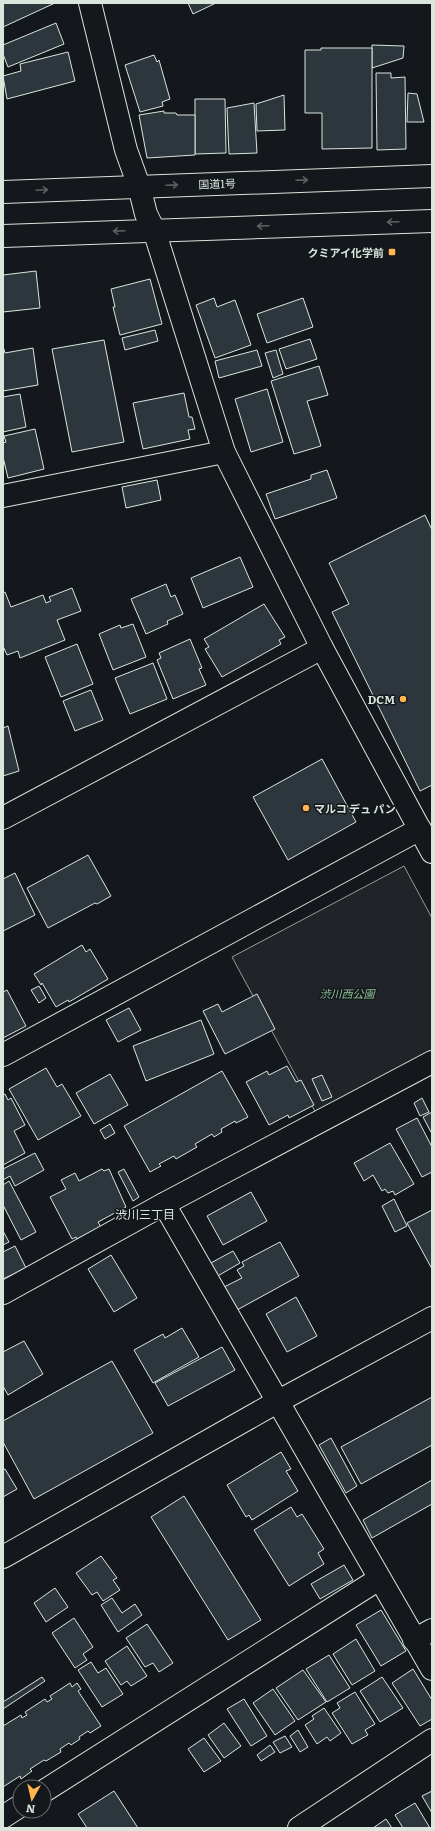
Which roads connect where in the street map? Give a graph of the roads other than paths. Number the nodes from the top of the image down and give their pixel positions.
1 (90, 3) edge
2 (432, 176) edge
3 (139, 186) junction
4 (3, 192) edge
5 (432, 221) edge
6 (154, 230) junction
7 (3, 236) edge
8 (224, 452) junction
9 (3, 496) edge
10 (322, 648) junction
11 (3, 818) edge
12 (420, 829) junction
13 (432, 852) edge
14 (3, 1056) edge
15 (432, 1062) edge
16 (164, 1204) junction
17 (3, 1293) edge
18 (432, 1318) edge
19 (277, 1402) junction
20 (3, 1557) edge
21 (379, 1579) junction
22 (423, 1635) edge
23 (432, 1669) edge
24 (432, 1740) edge
25 (52, 1786) edge
26 (12, 1811) edge
27 (3, 1817) edge
28 (299, 1828) edge

1 - 3 main road
3 -> 2 main road, 国道1号
4 -> 3 main road, 国道1号
3 - 6 main road
5 -> 6 main road
6 -> 7 main road
6 - 8 main road
8 - 9 main road
8 - 10 main road
10 - 11 main road
10 - 12 main road
12 - 13 main road
12 - 14 main road
15 - 16 main road
16 - 17 main road
16 - 19 main road
18 - 19 main road
19 - 20 main road
19 - 21 main road
21 - 22 main road
21 - 25 main road
22 - 23 main road
24 - 28 main road
26 - 27 main road

